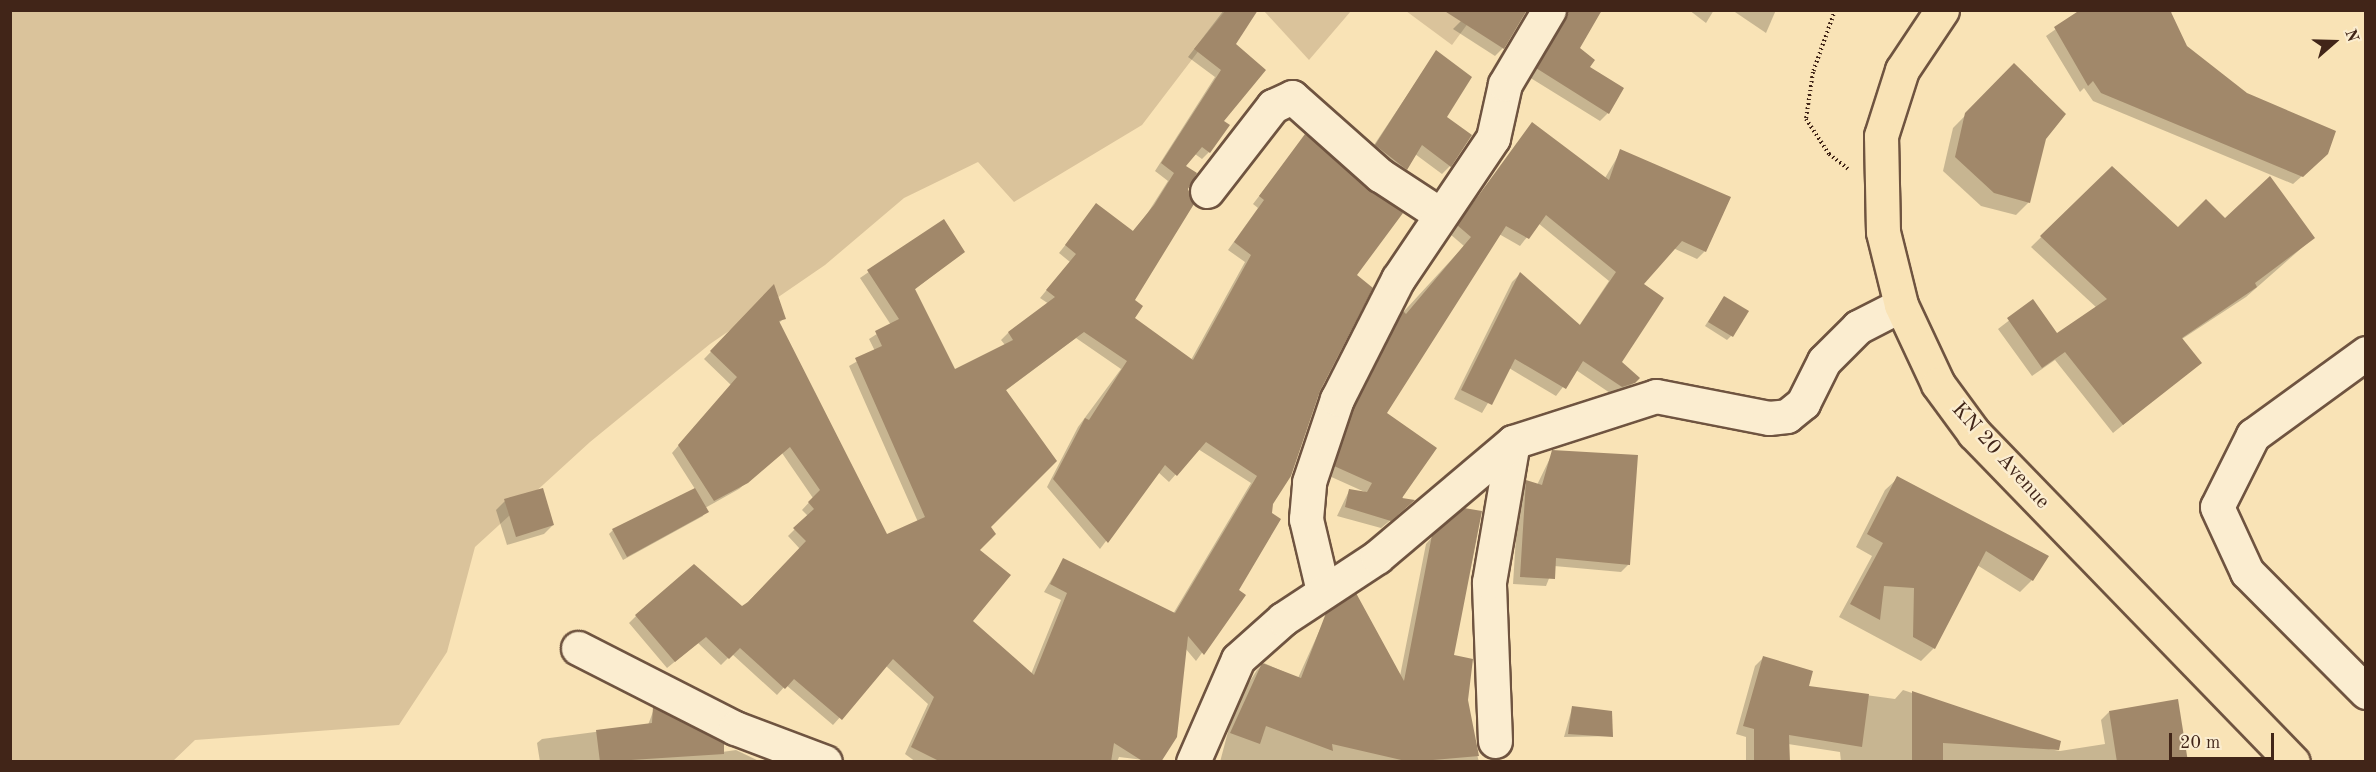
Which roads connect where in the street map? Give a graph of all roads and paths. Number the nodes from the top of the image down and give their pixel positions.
1 (1549, 10) edge
2 (1836, 10) edge
3 (1942, 10) edge
4 (1207, 191) dead end
5 (1879, 194) junction
6 (1438, 213) junction
7 (1901, 305) junction
8 (2366, 353) edge
9 (1513, 442) junction
10 (1323, 591) junction
11 (578, 648) dead end
12 (2366, 692) edge
13 (1495, 741) dead end
14 (781, 754) edge
15 (825, 762) edge
16 (1193, 762) edge
17 (2293, 762) edge

1 - 6 street
2 - 5 path
3 - 5 main road, KN 20 Avenue
4 - 6 street
5 - 7 main road, KN 20 Avenue
6 - 10 street
7 - 9 street
7 - 17 main road, KN 20 Avenue
8 - 12 street
9 - 10 street
9 - 13 street
10 - 16 street
11 - 14 street
14 - 15 street

